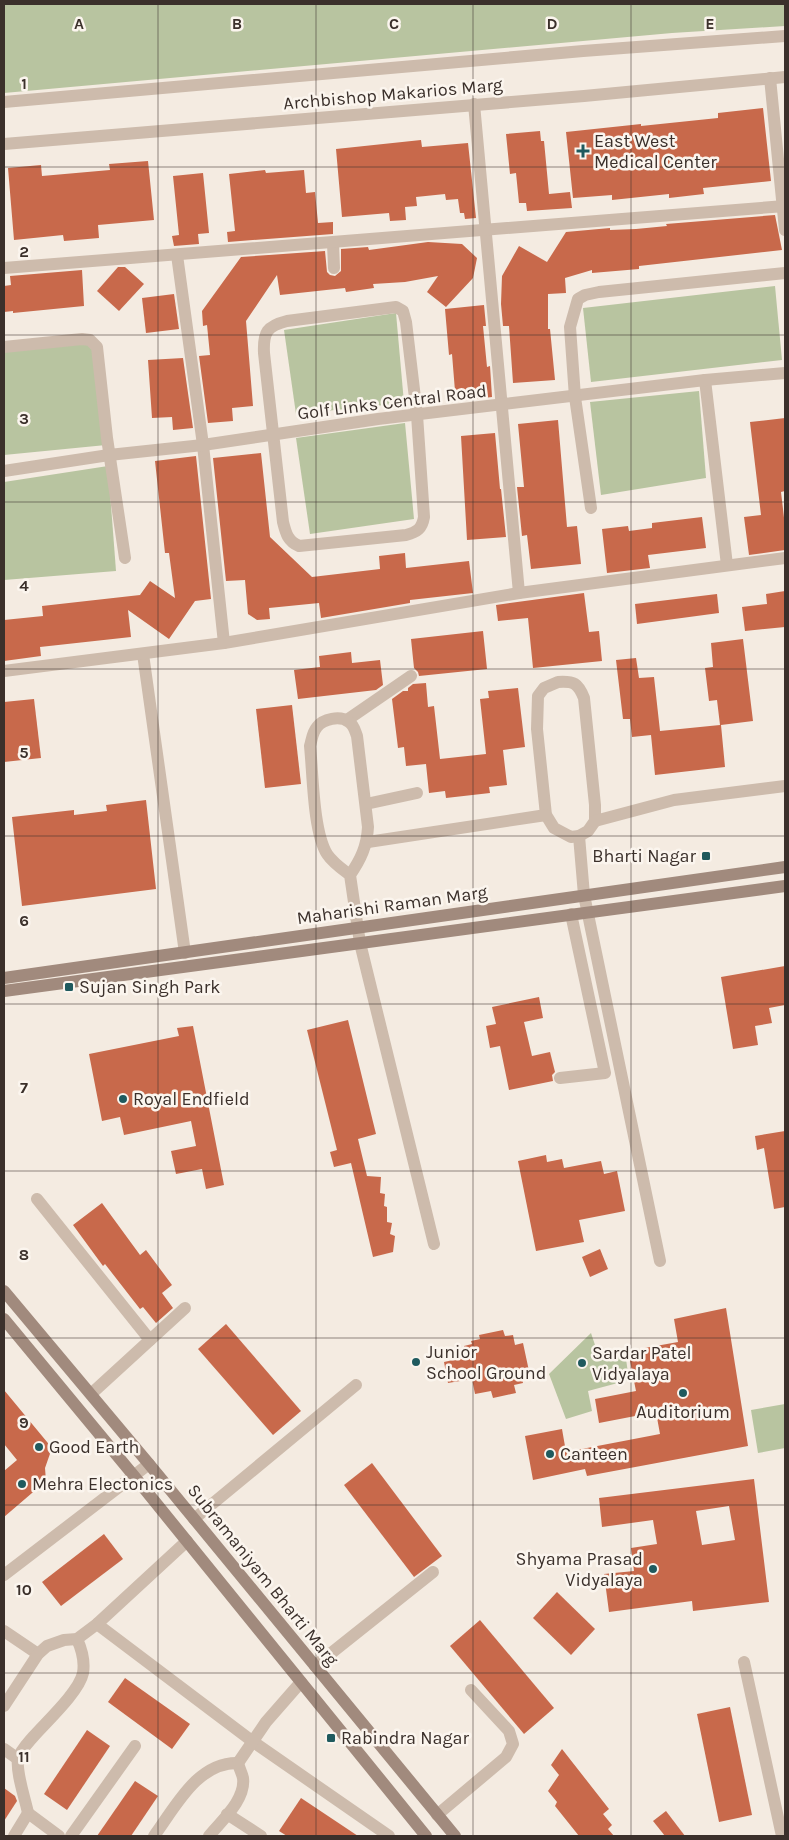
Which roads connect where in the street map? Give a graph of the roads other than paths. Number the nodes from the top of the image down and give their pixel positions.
1 (785, 36) edge
2 (785, 77) edge
3 (770, 78) junction
4 (4, 102) edge
5 (474, 104) junction
6 (4, 144) edge
7 (784, 206) edge
8 (785, 230) edge
9 (485, 231) junction
10 (333, 243) junction
11 (177, 255) junction
12 (4, 268) edge
13 (334, 268) dead end
14 (785, 273) edge
15 (4, 347) edge
16 (785, 373) edge
17 (705, 380) junction
18 (574, 397) junction
19 (503, 406) junction
20 (417, 415) junction
21 (274, 434) junction
22 (203, 445) junction
23 (109, 455) junction
24 (4, 471) edge
25 (591, 508) dead end
26 (124, 558) dead end
27 (785, 558) edge
28 (727, 566) junction
29 (519, 592) junction
30 (224, 643) junction
31 (143, 654) junction
32 (4, 671) edge
33 (411, 676) dead end
34 (347, 720) junction
35 (785, 786) edge
36 (417, 793) dead end
37 (366, 804) junction
38 (546, 815) junction
39 (595, 821) junction
40 (580, 836) junction
41 (368, 842) junction
42 (785, 867) edge
43 (350, 875) junction
44 (785, 886) edge
45 (584, 895) junction
46 (588, 912) junction
47 (571, 914) junction
48 (358, 928) junction
49 (360, 943) junction
50 (185, 953) junction
51 (4, 978) edge
52 (4, 991) edge
53 (560, 1078) dead end
54 (37, 1200) dead end
55 (434, 1244) dead end
56 (660, 1261) dead end
57 (4, 1291) edge
58 (185, 1308) dead end
59 (4, 1318) edge
60 (150, 1340) junction
61 (356, 1385) dead end
62 (91, 1394) junction
63 (149, 1464) junction
64 (134, 1476) junction
65 (194, 1519) junction
66 (187, 1541) junction
67 (433, 1572) dead end
68 (4, 1575) edge
69 (97, 1624) junction
70 (4, 1631) edge
71 (78, 1640) junction
72 (38, 1654) junction
73 (744, 1662) dead end
74 (315, 1666) junction
75 (301, 1682) junction
76 (471, 1690) dead end
77 (4, 1706) edge
78 (252, 1741) junction
79 (135, 1746) dead end
80 (4, 1749) edge
81 (18, 1759) junction
82 (238, 1763) junction
83 (28, 1813) junction
84 (227, 1814) junction
85 (437, 1815) junction
86 (14, 1836) edge
87 (58, 1836) edge
88 (71, 1836) edge
89 (154, 1836) edge
90 (210, 1836) edge
91 (261, 1836) edge
92 (389, 1836) edge
93 (426, 1836) edge
94 (455, 1836) edge
95 (782, 1836) edge

1 - 4 street, Archbishop Makarios Marg
2 - 3 street, Archbishop Makarios Marg
3 - 5 street, Archbishop Makarios Marg
3 - 7 street
5 - 6 street, Archbishop Makarios Marg
5 - 9 street
7 - 8 street
7 - 9 street
9 - 10 street
9 - 19 street
10 - 11 street
10 - 13 street
11 - 12 street
11 - 22 street
14 - 18 street
15 - 23 street
16 - 17 street, Golf Links Central Road
17 - 18 street, Golf Links Central Road
17 - 28 street
18 - 19 street, Golf Links Central Road
18 - 25 street
19 - 20 street, Golf Links Central Road
19 - 29 street
20 - 21 street, Golf Links Central Road
20 - 21 street
20 - 21 street
21 - 22 street, Golf Links Central Road
22 - 23 street, Golf Links Central Road
22 - 30 street
23 - 24 street, Golf Links Central Road
23 - 26 street
27 - 28 street
28 - 29 street
29 - 30 street
30 - 31 street
31 - 32 street
31 - 50 street
33 - 34 street
34 - 37 street
34 - 43 street
35 - 39 street
36 - 37 street
37 - 41 street
38 - 39 street
38 - 40 street
38 - 41 street
39 - 40 street
40 - 45 street
41 - 43 street
42 - 45 main road, Maharishi Raman Marg
43 - 48 street
44 - 46 main road, Maharishi Raman Marg
45 - 46 street
45 - 48 main road, Maharishi Raman Marg
46 - 47 main road, Maharishi Raman Marg
46 - 56 street
47 - 49 main road, Maharishi Raman Marg
47 - 53 street
48 - 49 street
48 - 50 main road, Maharishi Raman Marg
49 - 52 main road, Maharishi Raman Marg
49 - 55 street
50 - 51 main road, Maharishi Raman Marg
54 - 60 street
57 - 62 main road, Subramaniyam Bharti Marg
58 - 60 street
59 - 64 main road
60 - 62 street
61 - 65 street
62 - 63 main road, Subramaniyam Bharti Marg
63 - 64 street
63 - 65 main road, Subramaniyam Bharti Marg
64 - 66 main road
64 - 68 street
65 - 74 main road, Subramaniyam Bharti Marg
66 - 69 street
66 - 75 main road
67 - 74 street
69 - 71 street
69 - 78 street
70 - 72 street
71 - 72 street
71 - 81 street
72 - 77 street
73 - 95 street
74 - 85 main road, Subramaniyam Bharti Marg
75 - 78 street
75 - 93 main road
76 - 85 street
78 - 82 street
78 - 92 street
79 - 88 street
80 - 81 street
81 - 83 street
82 - 84 street
82 - 89 street
83 - 86 street
83 - 87 street
84 - 90 street
84 - 91 street
85 - 94 main road, Subramaniyam Bharti Marg

